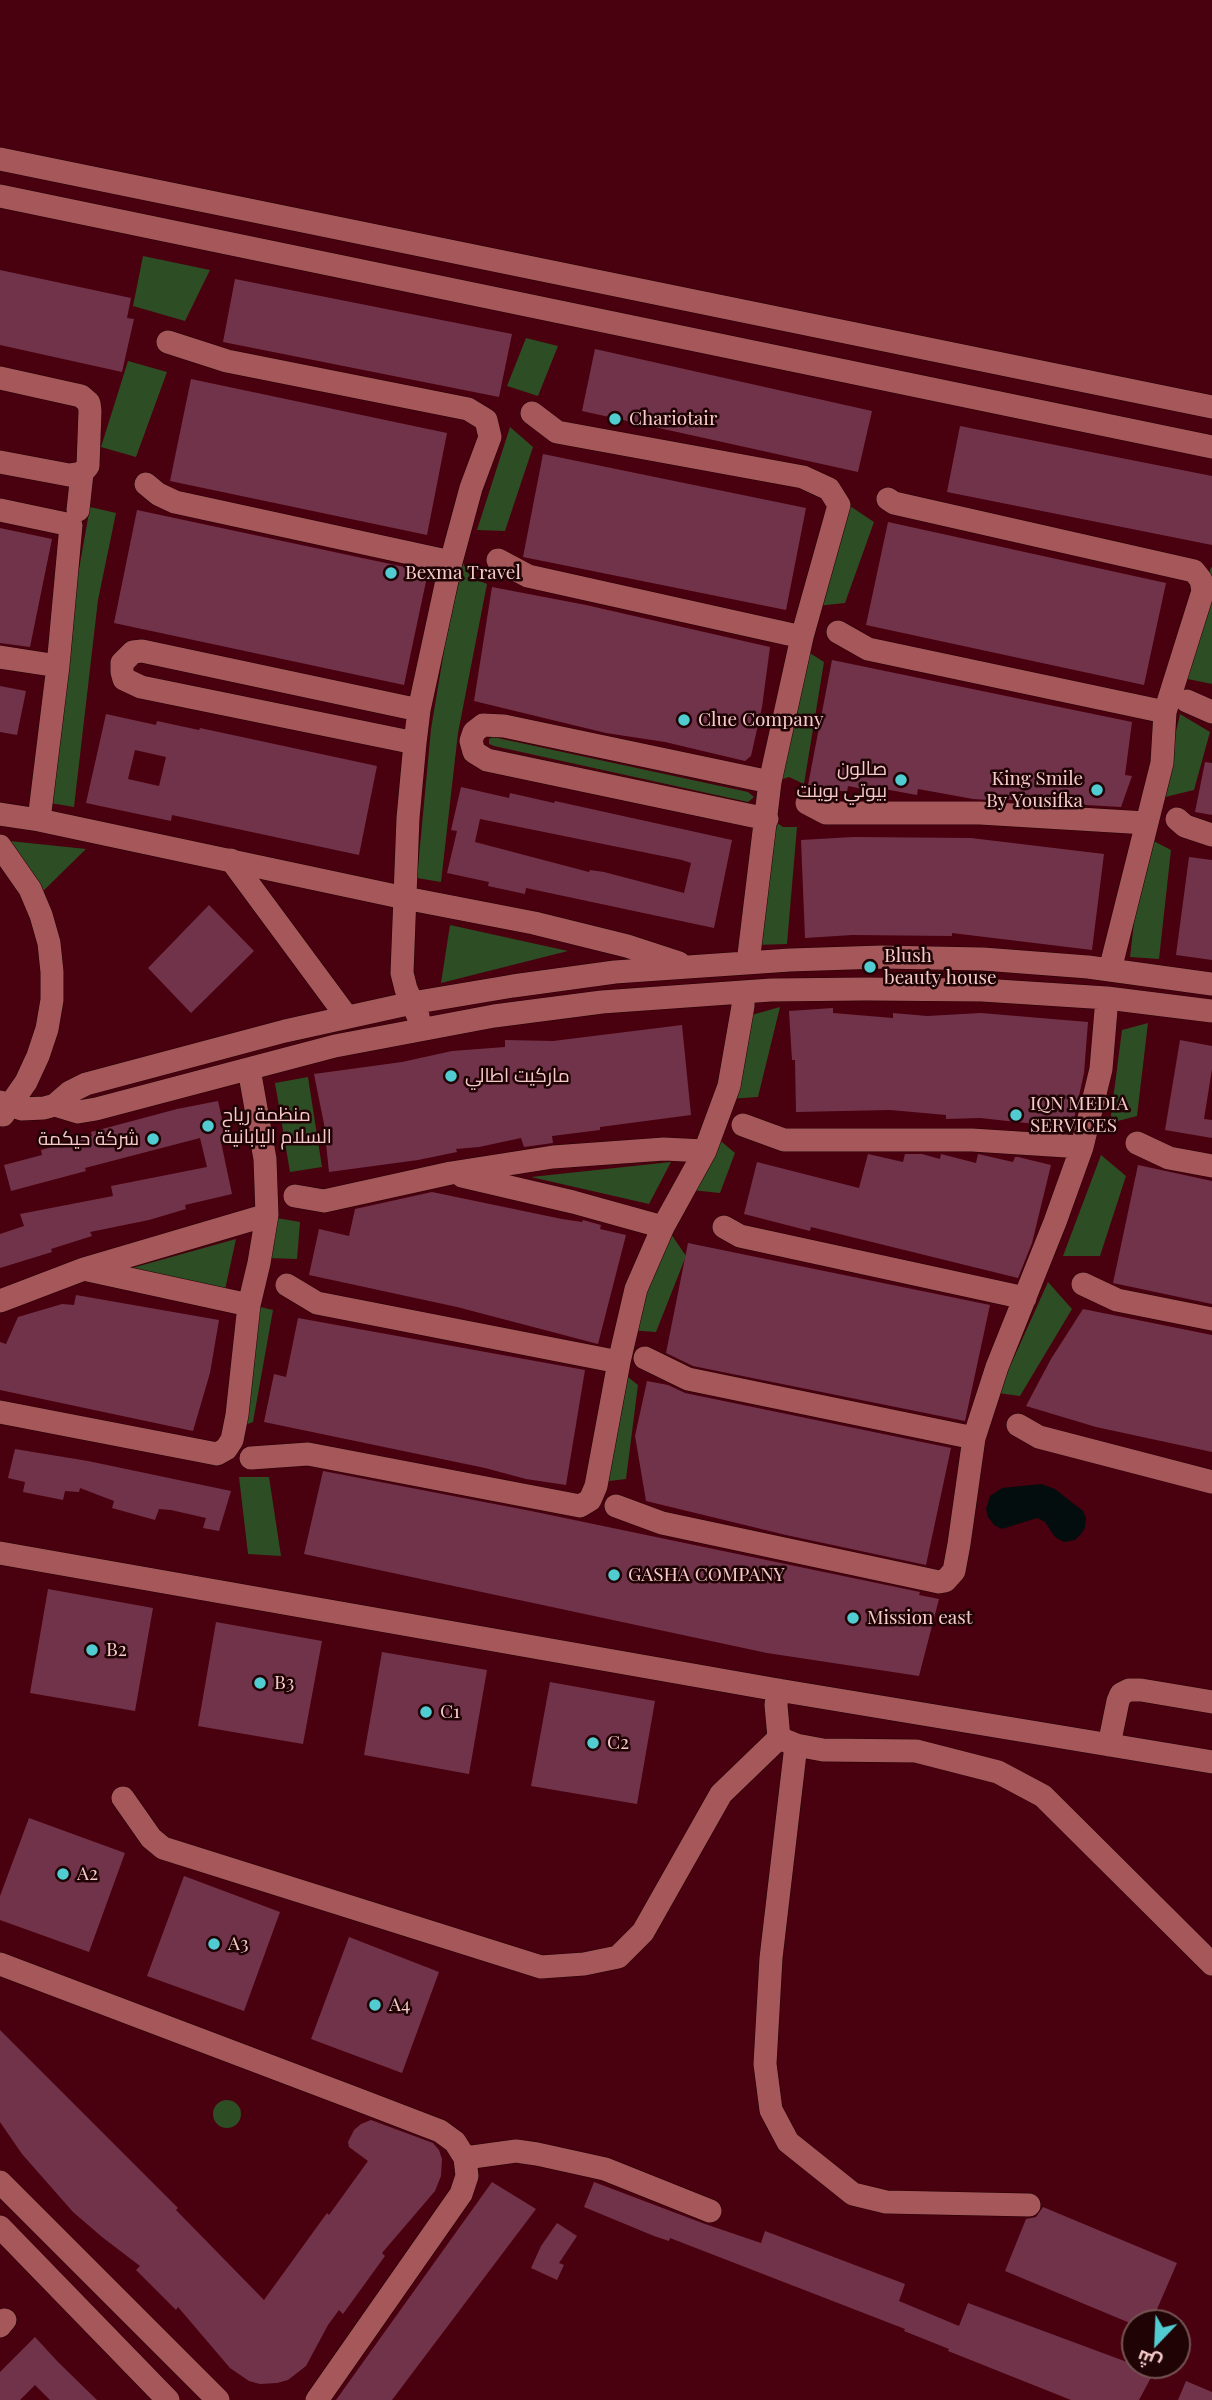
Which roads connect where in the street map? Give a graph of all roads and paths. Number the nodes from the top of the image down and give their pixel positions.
1 (0, 159) edge
2 (0, 196) edge
3 (261, 212) junction
4 (309, 222) junction
5 (256, 248) junction
6 (305, 259) junction
7 (167, 342) dead end
8 (0, 377) edge
9 (1212, 407) edge
10 (533, 413) dead end
11 (1212, 447) edge
12 (0, 462) edge
13 (82, 473) junction
14 (146, 484) dead end
15 (888, 499) dead end
16 (0, 510) edge
17 (78, 510) dead end
18 (498, 560) dead end
19 (451, 562) junction
20 (838, 632) dead end
21 (802, 637) junction
22 (0, 657) edge
23 (58, 666) junction
24 (1187, 701) dead end
25 (419, 710) junction
26 (1165, 712) junction
27 (1212, 712) edge
28 (415, 743) junction
29 (770, 782) junction
30 (807, 803) dead end
31 (0, 814) edge
32 (1177, 818) dead end
33 (767, 819) junction
34 (39, 820) junction
35 (1146, 823) junction
36 (1212, 835) edge
37 (0, 846) edge
38 (231, 860) junction
39 (405, 898) junction
40 (983, 959) junction
41 (748, 963) junction
42 (692, 968) junction
43 (1110, 970) junction
44 (1212, 984) edge
45 (982, 990) junction
46 (743, 992) junction
47 (1107, 998) junction
48 (412, 1003) junction
49 (1212, 1011) edge
50 (347, 1017) junction
51 (423, 1030) junction
52 (249, 1069) junction
53 (55, 1105) junction
54 (4, 1109) edge
55 (743, 1125) dead end
56 (1137, 1143) dead end
57 (1082, 1147) junction
58 (705, 1151) junction
59 (1212, 1166) edge
60 (452, 1173) junction
61 (295, 1196) dead end
62 (267, 1215) junction
63 (663, 1227) junction
64 (724, 1227) dead end
65 (84, 1269) junction
66 (1083, 1284) dead end
67 (287, 1286) dead end
68 (1025, 1298) junction
69 (0, 1301) edge
70 (249, 1305) junction
71 (1212, 1319) edge
72 (645, 1358) dead end
73 (619, 1362) junction
74 (0, 1412) edge
75 (1018, 1426) dead end
76 (974, 1438) junction
77 (251, 1458) dead end
78 (1212, 1482) edge
79 (616, 1506) dead end
80 (0, 1553) edge
81 (778, 1690) junction
82 (1212, 1702) edge
83 (787, 1742) junction
84 (1109, 1745) junction
85 (1212, 1762) edge
86 (123, 1798) dead end
87 (0, 1964) edge
88 (1212, 1964) edge
89 (465, 2158) junction
90 (0, 2182) edge
91 (1028, 2205) dead end
92 (710, 2211) dead end
93 (0, 2227) edge
94 (168, 2400) edge
95 (218, 2400) edge
96 (317, 2400) edge

1 - 3 street
2 - 5 street
3 - 4 street
3 - 5 street
4 - 6 street
4 - 9 street
5 - 6 street
6 - 11 street
7 - 19 street
8 - 13 street
10 - 21 street
12 - 13 street
13 - 17 street
14 - 19 street
15 - 26 street
16 - 23 street
18 - 21 street
19 - 25 street
20 - 26 street
21 - 29 street
22 - 23 street
23 - 34 street
24 - 27 street
25 - 28 street
25 - 28 street
26 - 35 street
28 - 39 street
29 - 33 street
29 - 33 street
30 - 35 street
31 - 34 street
32 - 36 street
33 - 41 street
34 - 38 street
35 - 43 street
37 - 54 street
38 - 39 street
38 - 50 street
39 - 42 street
39 - 48 street
40 - 41 street
40 - 43 street
40 - 45 street
41 - 42 street
42 - 48 street
43 - 44 street
45 - 46 street
45 - 47 street
46 - 51 street
46 - 58 street
47 - 49 street
47 - 57 street
48 - 50 street
48 - 51 street
50 - 53 street
51 - 52 street
52 - 53 street
52 - 62 street
53 - 54 street
55 - 57 street
56 - 59 street
57 - 68 street
58 - 60 street
58 - 63 street
60 - 61 street
60 - 63 street
62 - 65 street
62 - 70 street
63 - 73 street
64 - 68 street
65 - 69 street
65 - 70 street
66 - 71 street
67 - 73 street
68 - 76 street
70 - 74 street
72 - 76 street
73 - 77 street
75 - 78 street
76 - 79 street
80 - 81 street
81 - 83 street
81 - 84 street
82 - 84 street
83 - 86 street
83 - 88 street
83 - 91 street
84 - 85 street
87 - 89 street
89 - 92 street
89 - 96 street
90 - 95 street
93 - 94 street

